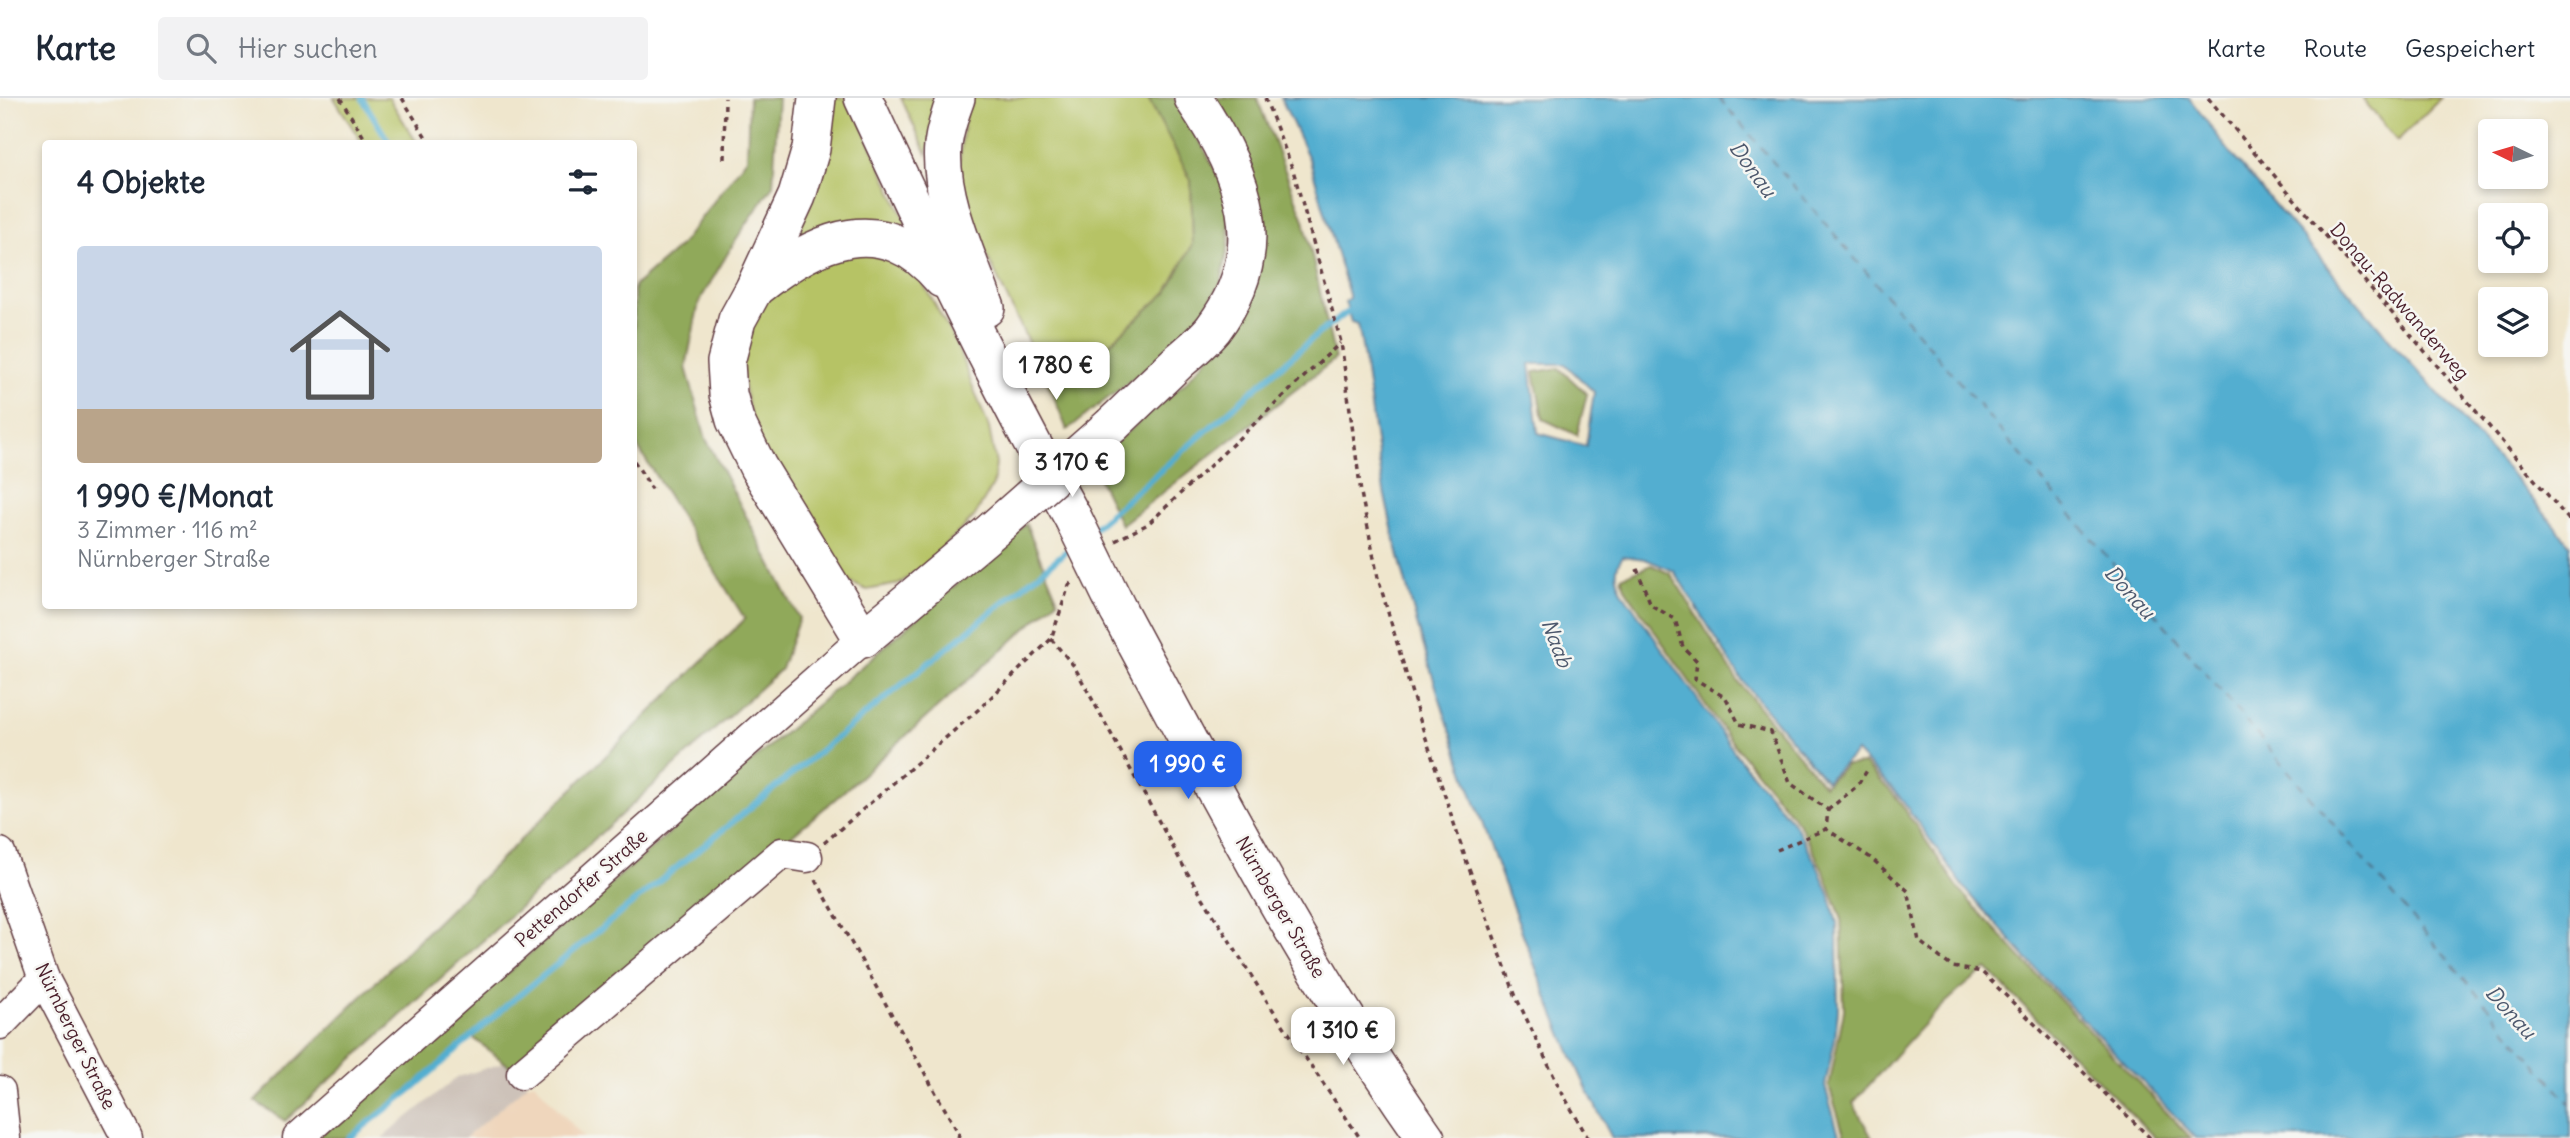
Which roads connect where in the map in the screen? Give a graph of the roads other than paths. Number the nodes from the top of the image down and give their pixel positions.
1 (817, 98) edge
2 (863, 98) edge
3 (891, 98) edge
4 (956, 98) edge
5 (1193, 98) edge
6 (754, 289) junction
7 (953, 292) junction
8 (986, 308) junction
9 (1073, 518) junction
10 (863, 639) junction
11 (0, 853) edge
12 (807, 858) road end
13 (44, 979) junction
14 (0, 1024) edge
15 (522, 1074) dead end
16 (0, 1091) edge
17 (5, 1138) edge
18 (127, 1138) edge
19 (298, 1138) edge
20 (1426, 1138) edge

1 - 6 main road
2 - 7 main road
3 - 8 main road
4 - 8 main road
5 - 10 main road, bridge
6 - 7 main road
6 - 10 main road
7 - 9 main road
8 - 9 main road
9 - 20 main road, Nürnberger Straße, bridge
10 - 19 street, Pettendorfer Straße
11 - 13 street, Nürnberger Straße
12 - 15 street
13 - 14 street
13 - 18 street, Nürnberger Straße
16 - 17 street

